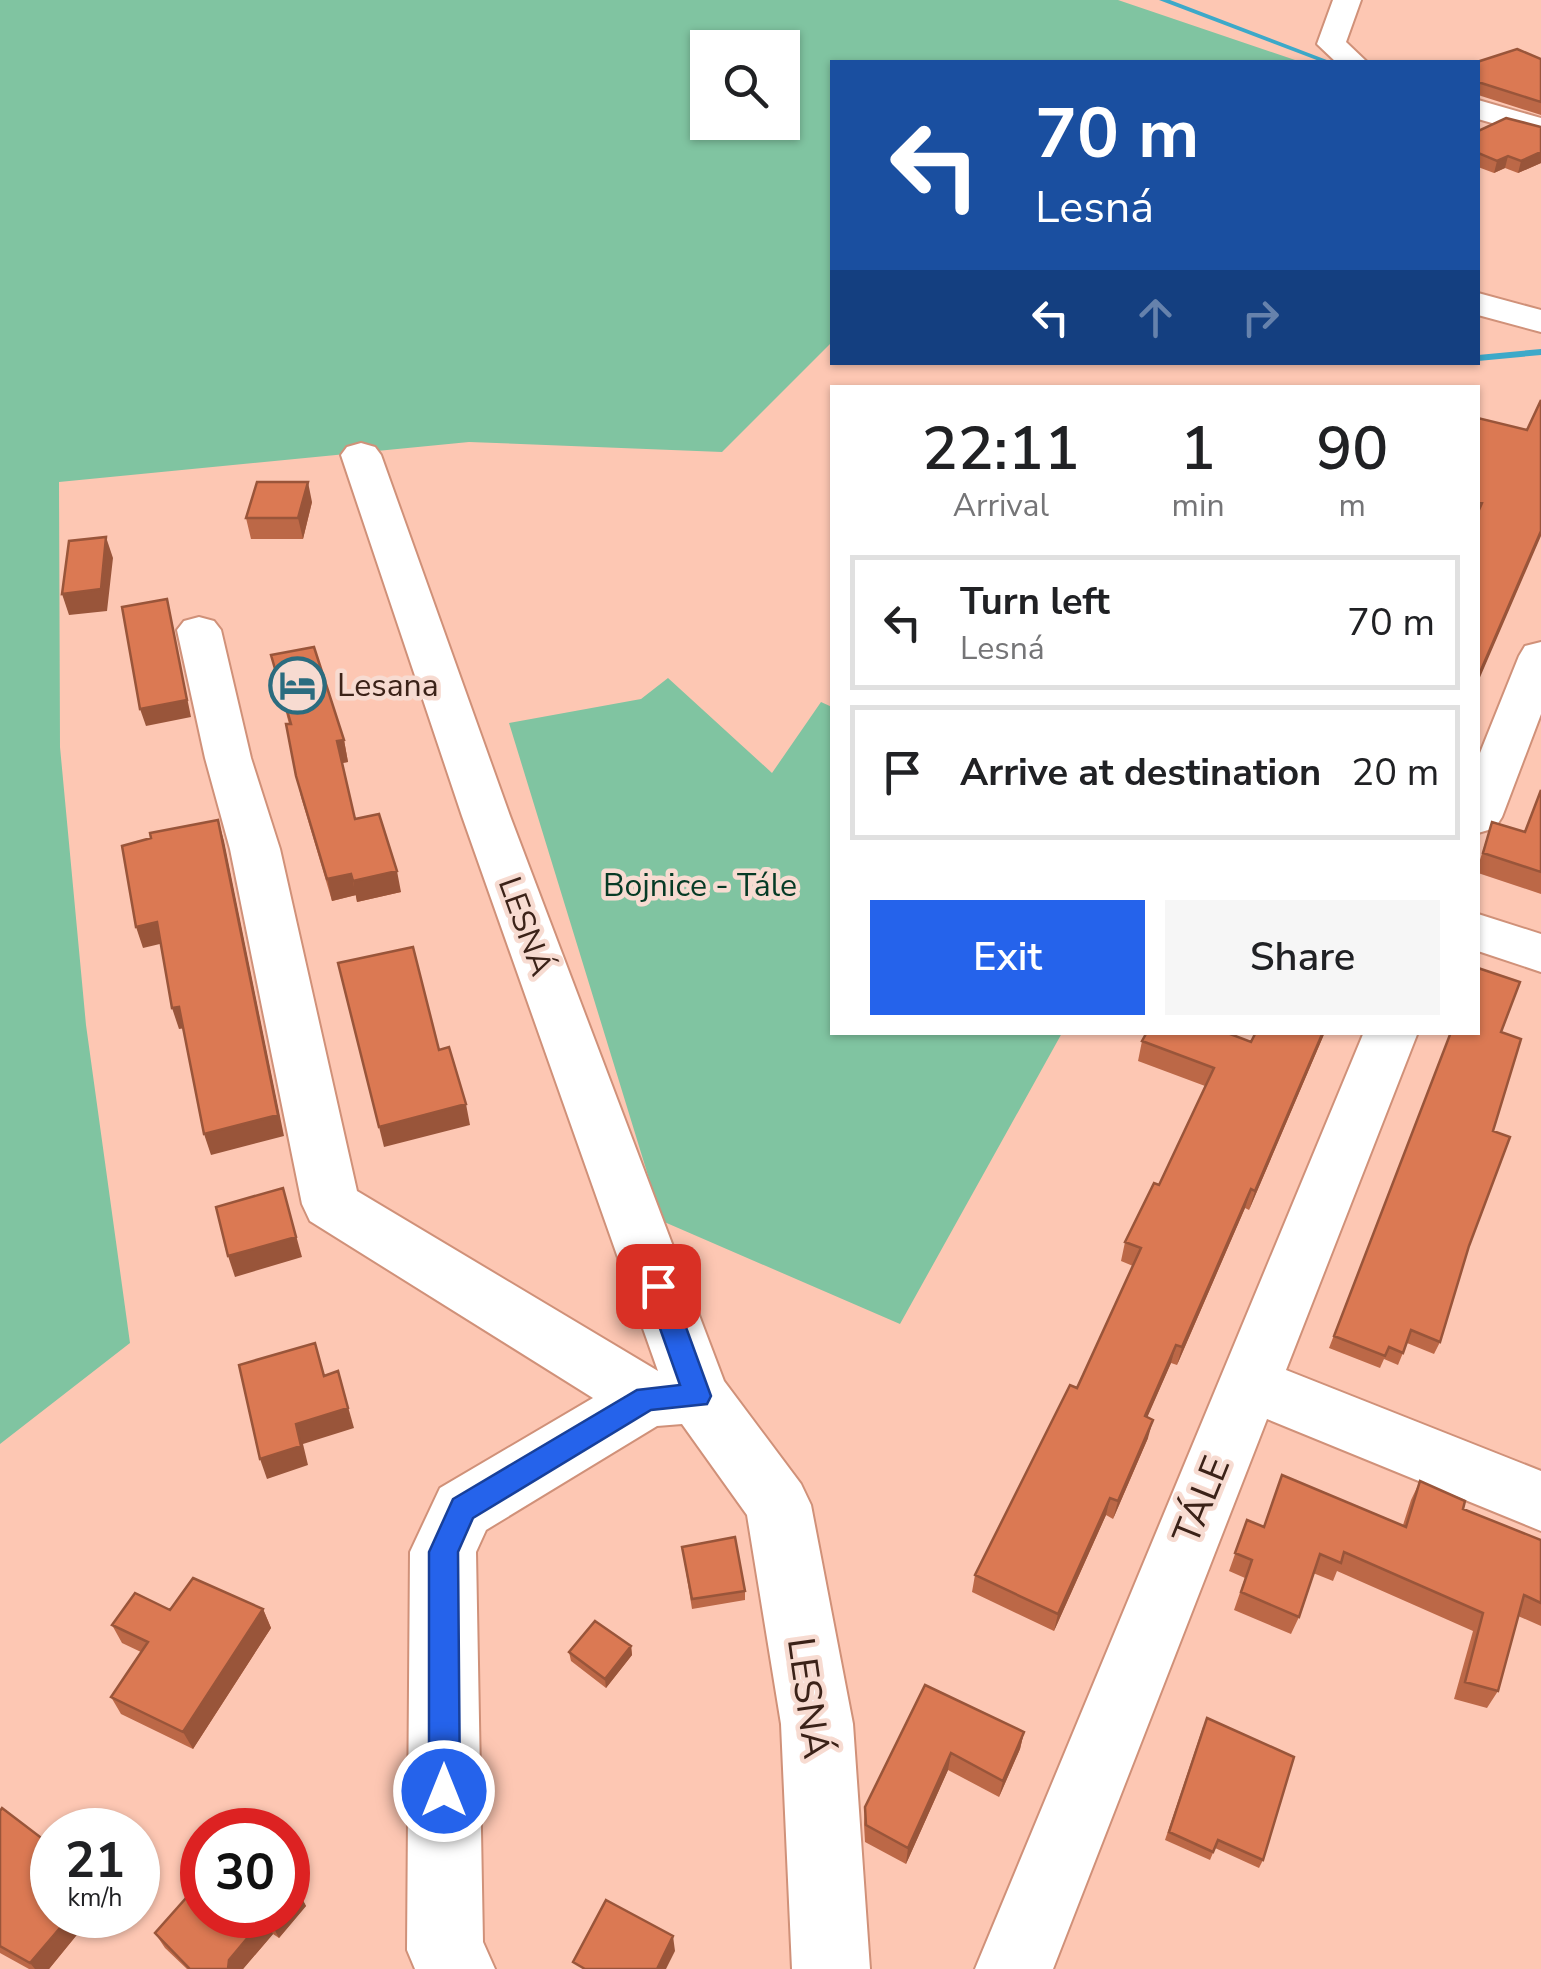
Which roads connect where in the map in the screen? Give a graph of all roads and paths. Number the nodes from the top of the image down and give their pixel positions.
1 (1347, 0) edge
2 (1351, 60) edge
3 (1480, 110) edge
4 (1541, 128) edge
5 (1480, 304) edge
6 (1534, 318) edge
7 (360, 455) dead end
8 (199, 630) dead end
9 (1541, 656) edge
10 (1480, 812) edge
11 (1480, 933) edge
12 (1541, 953) edge
13 (1390, 1035) edge
14 (1248, 1382) junction
15 (672, 1397) junction
16 (1541, 1501) edge
17 (456, 1969) edge
18 (831, 1969) edge
19 (1014, 1969) edge

1 - 2 street
3 - 4 street
5 - 6 street
7 - 15 street, LESNÁ
8 - 15 street, LESNÁ
9 - 10 street
11 - 12 street
13 - 14 street, TÁLE
14 - 16 street
14 - 19 street, TÁLE
15 - 17 street
15 - 18 street, LESNÁ

